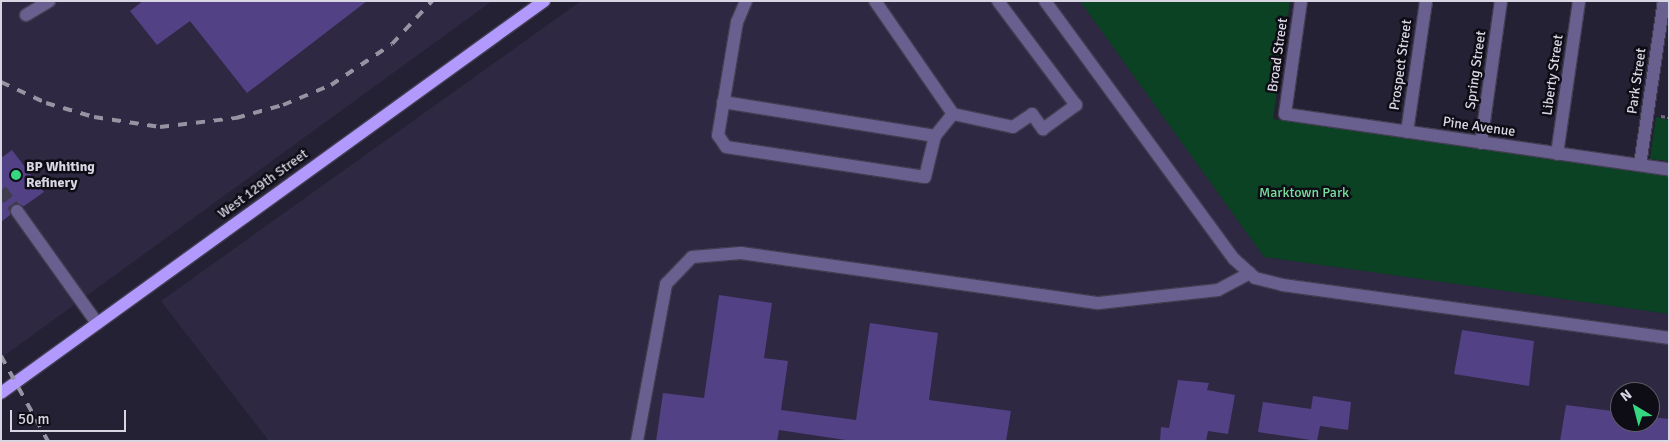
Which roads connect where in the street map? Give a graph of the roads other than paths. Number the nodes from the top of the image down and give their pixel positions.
1 (49, 1) edge
2 (544, 1) edge
3 (746, 1) edge
4 (875, 1) edge
5 (998, 1) edge
6 (1045, 1) edge
7 (1301, 1) edge
8 (1426, 1) edge
9 (1501, 1) edge
10 (1579, 1) edge
11 (1664, 1) edge
12 (26, 16) dead end
13 (723, 102) junction
14 (953, 114) junction
15 (1285, 114) joint
16 (1407, 132) junction
17 (935, 136) junction
18 (1481, 143) junction
19 (1557, 154) junction
20 (1640, 165) junction
21 (1669, 169) edge
22 (17, 211) tunnel mouth
23 (1250, 273) junction
24 (97, 323) junction
25 (1669, 338) edge
26 (1, 393) edge
27 (637, 441) edge

1 - 12 street
2 - 24 main road, West 129th Street
3 - 13 street
4 - 14 street
5 - 14 street
6 - 23 street
7 - 15 street, Broad Street
8 - 16 street, Prospect Street
9 - 18 street, Spring Street
10 - 19 street, Liberty Street
11 - 20 street, Park Street
13 - 17 street
13 - 17 street
14 - 17 street
15 - 16 street, Pine Avenue
16 - 18 street, Pine Avenue
18 - 19 street, Pine Avenue
19 - 20 street, Pine Avenue
20 - 21 street, Pine Avenue
22 - 24 street
23 - 25 street
23 - 27 street
24 - 26 main road, West 129th Street

